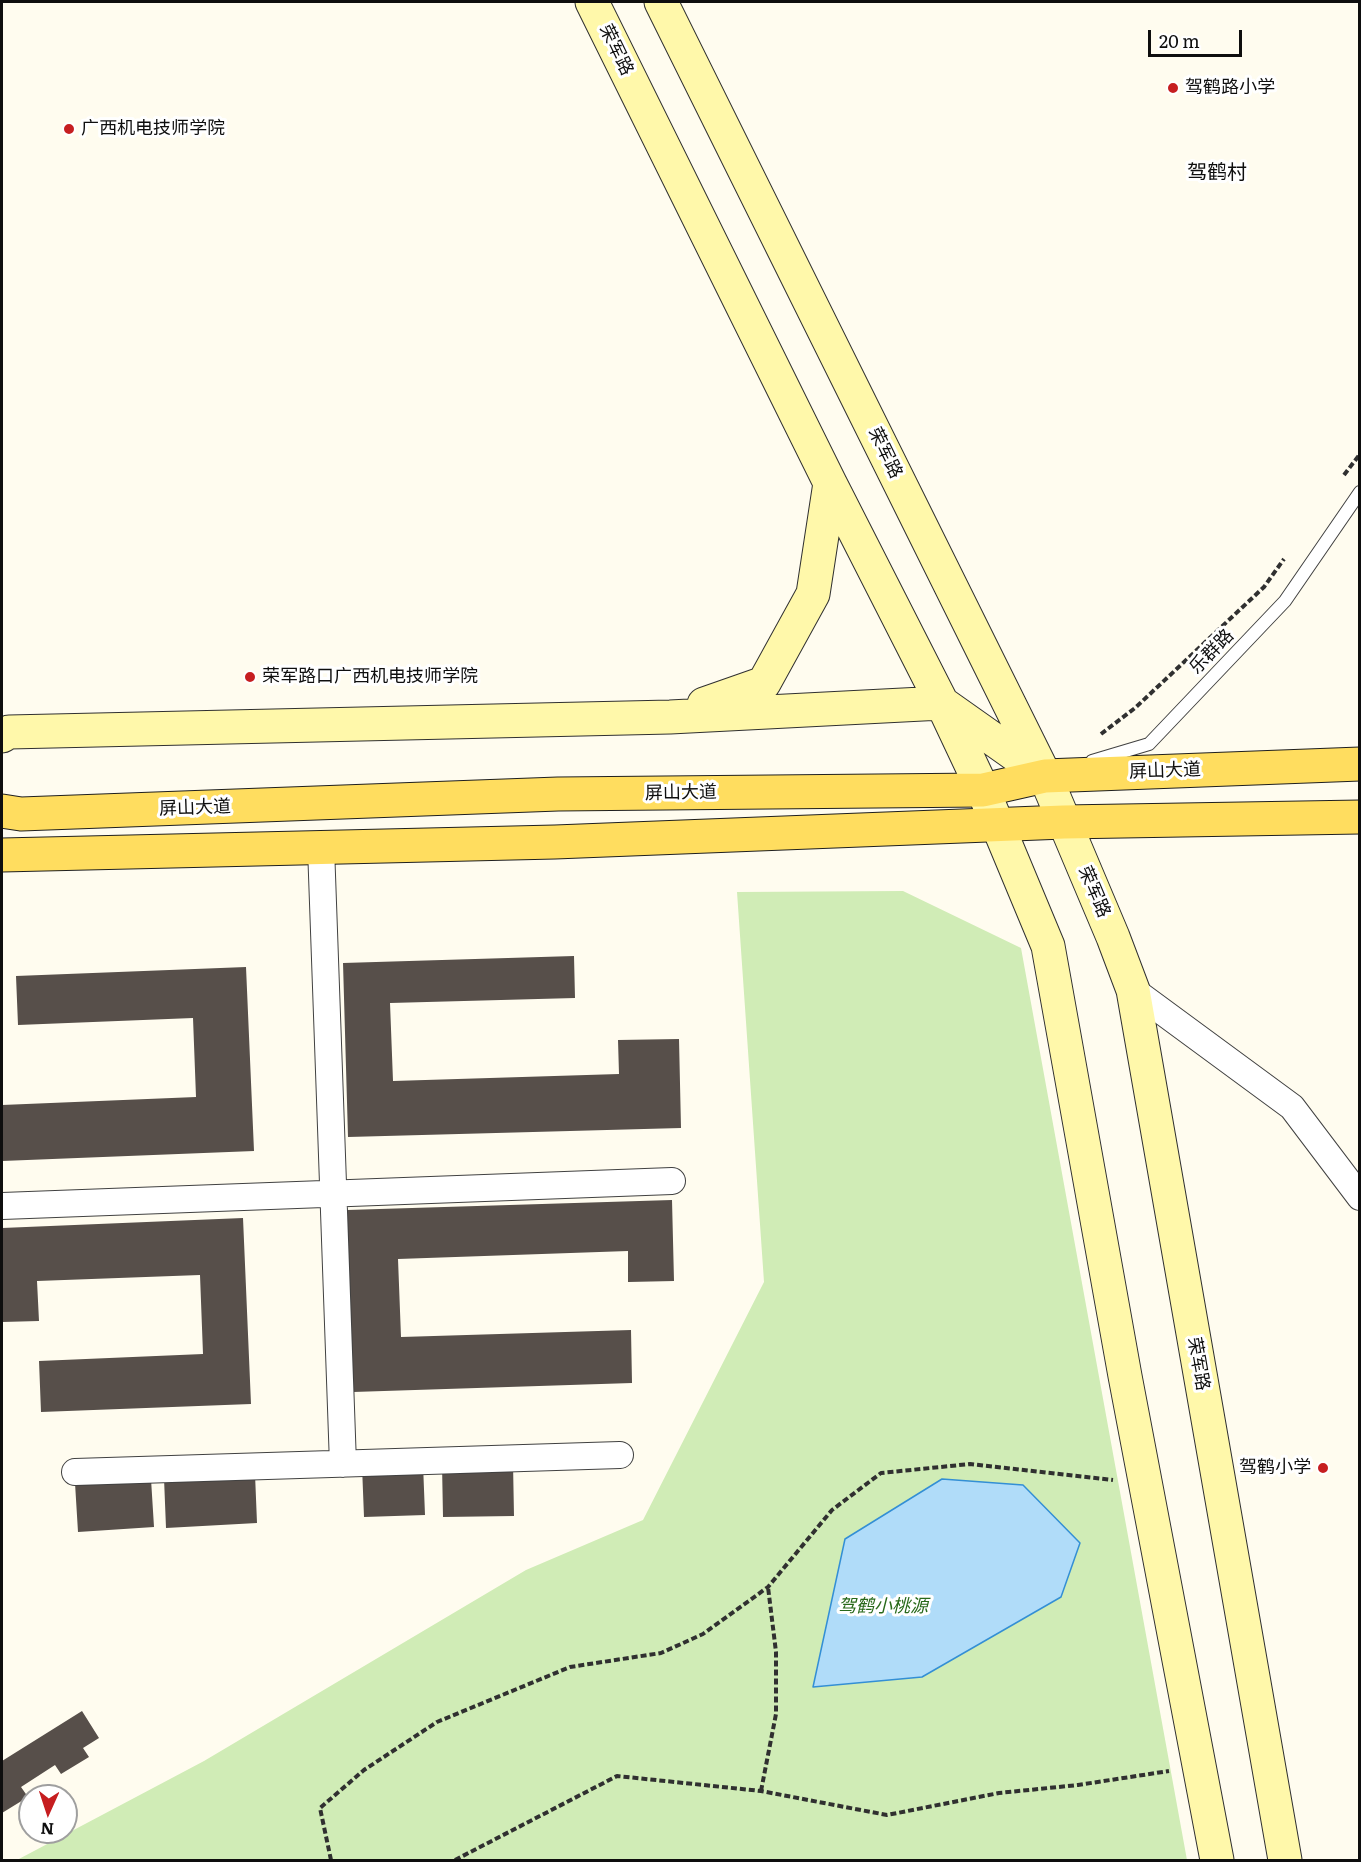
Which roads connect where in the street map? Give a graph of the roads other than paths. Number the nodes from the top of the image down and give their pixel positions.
1 (592, 2) edge
2 (661, 2) edge
3 (830, 483) junction
4 (1359, 492) edge
5 (942, 703) junction
6 (669, 717) junction
7 (2, 736) edge
8 (1359, 764) edge
9 (1045, 776) junction
10 (983, 790) junction
11 (2, 811) edge
12 (1359, 817) edge
13 (1064, 822) junction
14 (999, 826) junction
15 (321, 847) junction
16 (2, 855) edge
17 (1133, 990) junction
18 (672, 1181) dead end
19 (334, 1193) junction
20 (1359, 1197) edge
21 (2, 1206) edge
22 (620, 1455) dead end
23 (343, 1464) junction
24 (75, 1472) dead end
25 (1217, 1860) edge
26 (1285, 1860) edge

1 - 3 main road, 荣军路
2 - 9 main road, 荣军路
3 - 5 main road, 荣军路
3 - 6 main road
4 - 9 lane, 乐群路
5 - 6 main road
5 - 9 main road
5 - 10 main road, 荣军路
6 - 7 main road
8 - 9 main road, 屏山大道
9 - 10 main road, 屏山大道
9 - 13 main road, 荣军路
10 - 11 main road, 屏山大道
10 - 14 main road, 荣军路
12 - 13 main road
13 - 14 main road
13 - 17 main road, 荣军路
14 - 15 main road
14 - 25 main road, 荣军路
15 - 16 main road
15 - 19 street
17 - 20 street
17 - 26 main road, 荣军路
18 - 19 street
19 - 21 street
19 - 23 street
22 - 23 street
23 - 24 street

